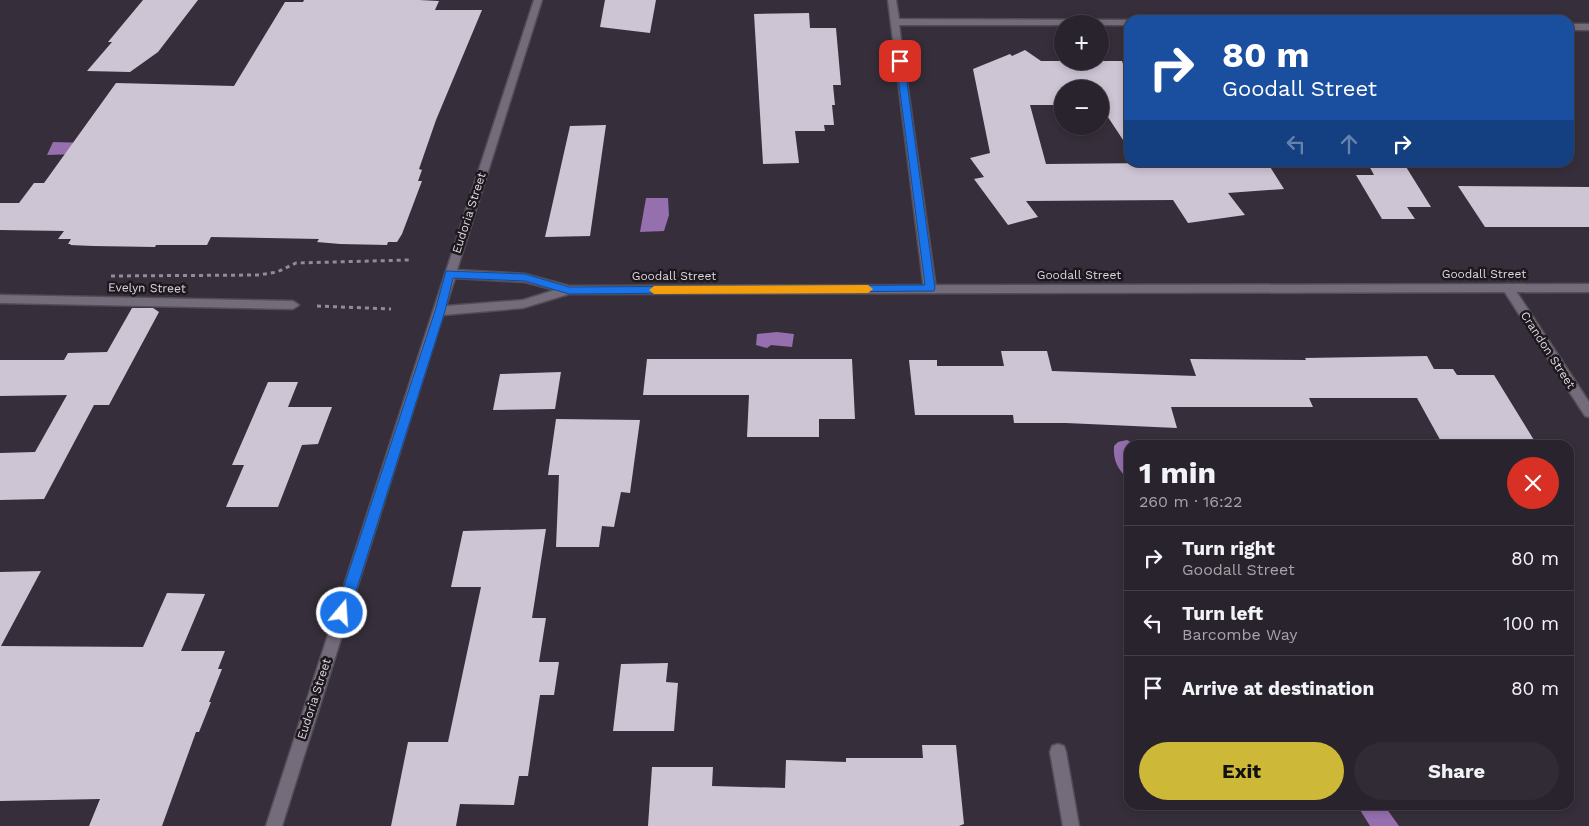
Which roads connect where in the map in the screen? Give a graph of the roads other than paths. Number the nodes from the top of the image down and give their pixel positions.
1 (538, 0) edge
2 (892, 0) edge
3 (895, 22) junction
4 (1124, 22) edge
5 (1574, 28) edge
6 (1589, 28) edge
7 (449, 274) junction
8 (930, 288) junction
9 (1508, 288) junction
10 (1589, 288) edge
11 (569, 290) junction
12 (0, 299) edge
13 (293, 305) road end
14 (440, 311) junction
15 (1589, 412) edge
16 (1058, 752) dead end
17 (274, 826) edge
18 (1071, 826) edge

1 - 7 street, Eudoria Street
2 - 3 street
3 - 4 street
3 - 8 street
5 - 6 street
7 - 11 street, Goodall Street
7 - 14 street, Eudoria Street
8 - 9 street, Goodall Street
8 - 11 street, Goodall Street
9 - 10 street, Goodall Street
9 - 15 street, Crandon Street
11 - 14 street, Goodall Street
12 - 13 street, Evelyn Street
14 - 17 street, Eudoria Street
16 - 18 street

